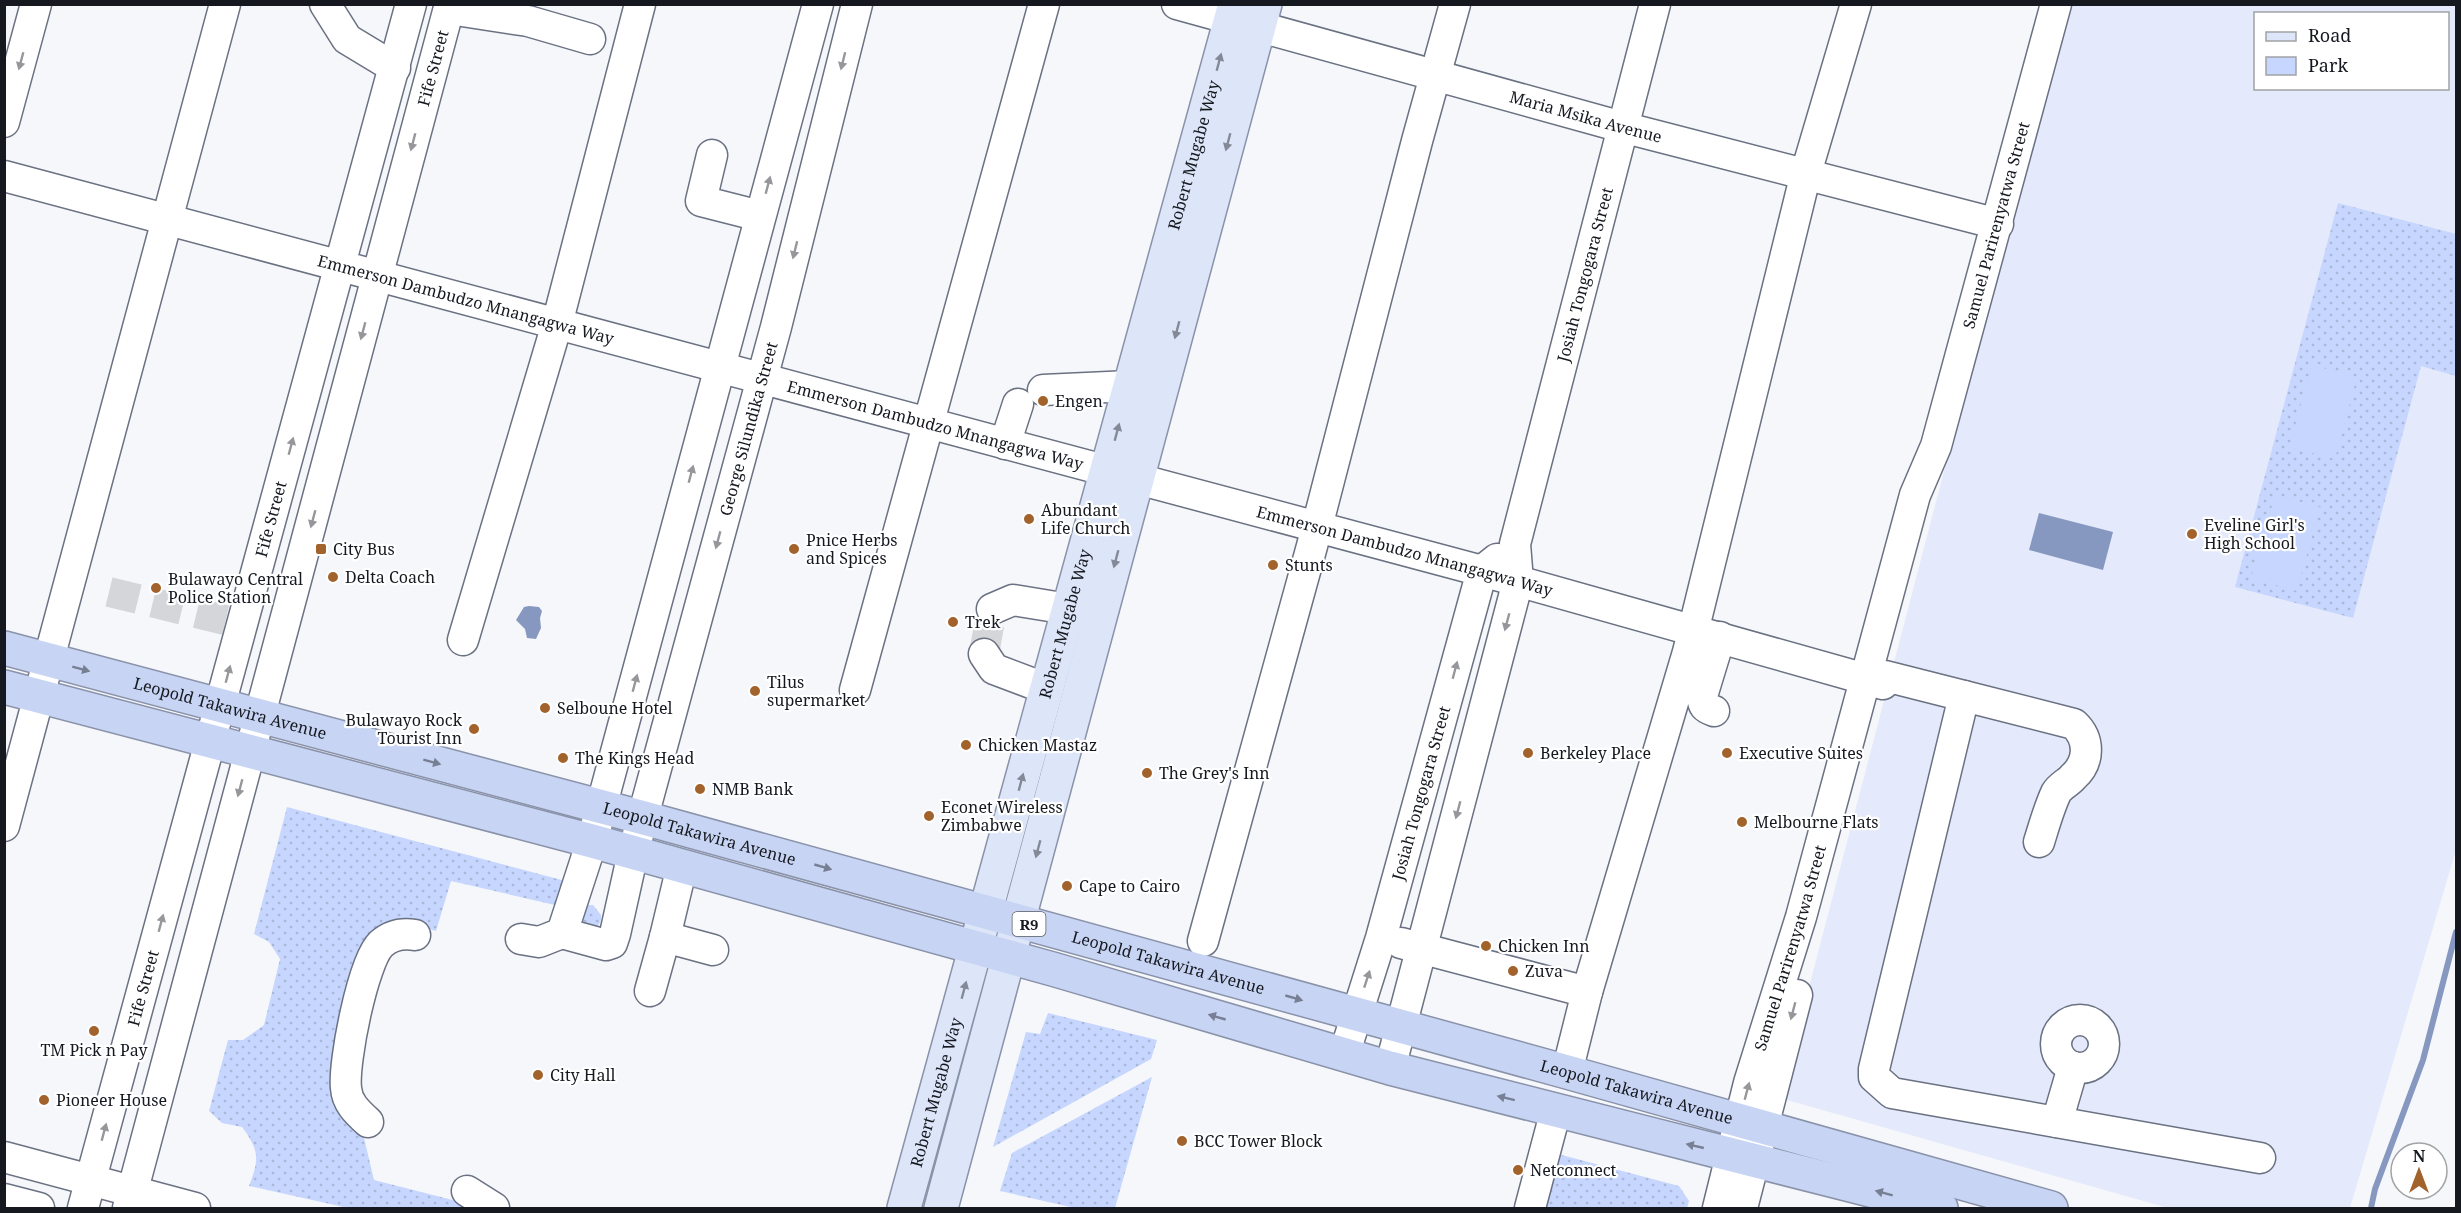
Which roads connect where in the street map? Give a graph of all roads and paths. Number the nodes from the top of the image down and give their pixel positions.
1 (36, 4) edge
2 (225, 4) edge
3 (325, 4) edge
4 (411, 4) edge
5 (640, 4) edge
6 (818, 4) edge
7 (857, 4) edge
8 (1044, 4) edge
9 (1177, 4) edge
10 (1455, 4) edge
11 (1655, 4) edge
12 (1856, 4) edge
13 (2056, 4) edge
14 (450, 7) edge
15 (1247, 14) edge
16 (590, 39) dead end
17 (395, 68) junction
18 (1436, 75) junction
19 (4, 122) edge
20 (1622, 127) junction
21 (712, 155) dead end
22 (1806, 173) junction
23 (4, 176) edge
24 (760, 216) junction
25 (167, 219) junction
26 (1998, 224) junction
27 (340, 266) junction
28 (378, 276) junction
29 (557, 324) junction
30 (720, 368) junction
31 (762, 379) junction
32 (1130, 386) junction
33 (927, 424) junction
34 (1005, 444) junction
35 (1122, 475) junction
36 (1317, 527) junction
37 (1515, 544) junction
38 (1482, 571) junction
39 (1518, 581) junction
40 (992, 609) dead end
41 (1068, 609) junction
42 (1707, 633) junction
43 (463, 639) dead end
44 (4, 648) edge
45 (984, 654) dead end
46 (49, 660) junction
47 (1878, 679) junction
48 (4, 687) edge
49 (1047, 689) junction
50 (855, 690) dead end
51 (39, 696) junction
52 (1964, 696) junction
53 (219, 705) junction
54 (1714, 711) dead end
55 (260, 716) junction
56 (210, 741) junction
57 (250, 751) junction
58 (602, 807) junction
59 (644, 818) junction
60 (4, 826) edge
61 (592, 841) junction
62 (2039, 842) dead end
63 (633, 853) junction
64 (682, 866) junction
65 (985, 912) junction
66 (1018, 921) junction
67 (562, 933) junction
68 (415, 935) dead end
69 (665, 937) junction
70 (1381, 938) junction
71 (521, 939) dead end
72 (1203, 941) dead end
73 (975, 947) junction
74 (1421, 948) junction
75 (713, 950) dead end
76 (1008, 957) junction
77 (650, 992) dead end
78 (1587, 992) junction
79 (1355, 1015) junction
80 (1401, 1027) junction
81 (1344, 1055) junction
82 (2073, 1067) dead end
83 (1390, 1068) junction
84 (1567, 1072) junction
85 (1556, 1110) junction
86 (368, 1122) dead end
87 (2057, 1122) junction
88 (1751, 1125) junction
89 (4, 1157) edge
90 (1742, 1158) junction
91 (2260, 1158) dead end
92 (467, 1191) dead end
93 (87, 1195) edge
94 (4, 1199) edge
95 (130, 1200) edge
96 (39, 1209) edge
97 (195, 1209) edge
98 (494, 1209) edge
99 (904, 1209) edge
100 (941, 1209) edge
101 (1530, 1209) edge
102 (1718, 1209) edge
103 (1742, 1209) edge
104 (1941, 1209) edge
105 (2051, 1209) edge

1 -> 19 street
2 - 25 street
3 - 17 street
4 - 17 street, Fife Street
5 - 29 street
24 -> 6 street
7 -> 31 street, George Silundika Street
8 - 33 street
9 - 15 street, Maria Msika Avenue
10 - 18 street
11 - 20 street, Josiah Tongogara Street
12 - 22 street
13 - 26 street, Samuel Parirenyatwa Street
14 - 16 street
14 -> 28 street, Fife Street
15 - 18 street, Maria Msika Avenue
32 -> 15 main road, Robert Mugabe Way
15 -> 35 main road, Robert Mugabe Way
17 - 27 street, Fife Street
18 - 20 street, Maria Msika Avenue
18 - 36 street
20 - 22 street, Maria Msika Avenue
20 - 37 street, Josiah Tongogara Street
21 - 24 street
22 - 26 street, Maria Msika Avenue
22 - 42 street
23 - 25 street, Emmerson Dambudzo Mnangagwa Way
24 - 30 street
25 - 27 street, Emmerson Dambudzo Mnangagwa Way
25 - 46 street
26 - 47 street, Samuel Parirenyatwa Street
27 - 28 street, Emmerson Dambudzo Mnangagwa Way
53 -> 27 street, Fife Street
28 - 29 street, Emmerson Dambudzo Mnangagwa Way
28 -> 55 street, Fife Street
29 - 30 street, Emmerson Dambudzo Mnangagwa Way
29 - 43 street
30 - 31 street, Emmerson Dambudzo Mnangagwa Way
58 -> 30 street
31 - 33 street, Emmerson Dambudzo Mnangagwa Way
31 -> 59 street, George Silundika Street
32 - 34 street
35 -> 32 main road, Robert Mugabe Way
33 - 34 street, Emmerson Dambudzo Mnangagwa Way
33 - 50 street
34 - 35 street, Emmerson Dambudzo Mnangagwa Way
35 - 36 street, Emmerson Dambudzo Mnangagwa Way
35 - 41 main road, Robert Mugabe Way
35 -> 66 main road, Robert Mugabe Way
36 - 38 street, Emmerson Dambudzo Mnangagwa Way
36 - 72 street
37 - 38 street
37 - 39 street, Josiah Tongogara Street
38 - 39 street, Emmerson Dambudzo Mnangagwa Way
70 -> 38 street, Josiah Tongogara Street
39 - 42 street, Emmerson Dambudzo Mnangagwa Way
39 -> 74 street, Josiah Tongogara Street
40 - 41 street
41 - 49 main road, Robert Mugabe Way
42 - 47 street, Emmerson Dambudzo Mnangagwa Way
42 - 54 street
42 - 78 street
44 - 46 highway, Leopold Takawira Avenue / R9
45 - 49 street
46 - 51 street
46 -> 53 highway, Leopold Takawira Avenue / R9
47 - 52 street, Emmerson Dambudzo Mnangagwa Way
47 - 88 street, Samuel Parirenyatwa Street
48 - 51 highway, Leopold Takawira Avenue / R9
65 -> 49 main road, Robert Mugabe Way
51 - 56 highway, Leopold Takawira Avenue / R9
51 - 60 street
52 - 62 street, Emmerson Dambudzo Mnangagwa Way
52 - 87 street
53 - 55 highway, Leopold Takawira Avenue / R9
53 - 56 street, Fife Street
55 - 57 street, Fife Street
55 -> 58 highway, Leopold Takawira Avenue / R9
56 - 57 highway, Leopold Takawira Avenue / R9
93 -> 56 street, Fife Street
57 - 61 highway, Leopold Takawira Avenue / R9
57 -> 95 street, Fife Street
58 - 59 highway, Leopold Takawira Avenue / R9
58 - 61 street
59 - 63 street, George Silundika Street
59 -> 65 highway, Leopold Takawira Avenue / R9
61 - 63 highway, Leopold Takawira Avenue / R9
61 - 67 street
63 - 64 highway, Leopold Takawira Avenue / R9
63 - 67 street, George Silundika Street
64 - 69 street
64 - 73 highway, Leopold Takawira Avenue / R9
65 - 66 highway, Leopold Takawira Avenue / R9
65 - 73 main road, Robert Mugabe Way
66 - 76 main road, Robert Mugabe Way
66 -> 79 highway, Leopold Takawira Avenue / R9
67 - 71 street
68 - 86 street
69 - 75 street
69 - 77 street
70 - 74 street
79 -> 70 street, Josiah Tongogara Street
73 - 76 highway, Leopold Takawira Avenue / R9
99 -> 73 main road, Robert Mugabe Way
74 - 78 street
74 - 80 street, Josiah Tongogara Street
81 -> 76 highway, Leopold Takawira Avenue / R9
76 - 100 main road, Robert Mugabe Way
78 - 84 street
79 - 80 highway, Leopold Takawira Avenue / R9
79 - 81 street, Josiah Tongogara Street
80 - 83 street, Josiah Tongogara Street
80 - 84 highway, Leopold Takawira Avenue / R9
81 - 83 highway, Leopold Takawira Avenue / R9
82 - 87 street
85 -> 83 highway, Leopold Takawira Avenue / R9
84 - 88 highway, Leopold Takawira Avenue / R9
90 -> 85 highway, Leopold Takawira Avenue / R9
85 - 101 street
87 - 91 street
88 - 90 street, Samuel Parirenyatwa Street
88 - 105 highway, Leopold Takawira Avenue / R9
89 - 93 street
90 - 102 street, Samuel Parirenyatwa Street
90 - 103 street, Samuel Parirenyatwa Street
104 -> 90 highway, Leopold Takawira Avenue / R9
92 - 98 street
93 - 95 street
94 - 96 street
95 - 97 street

